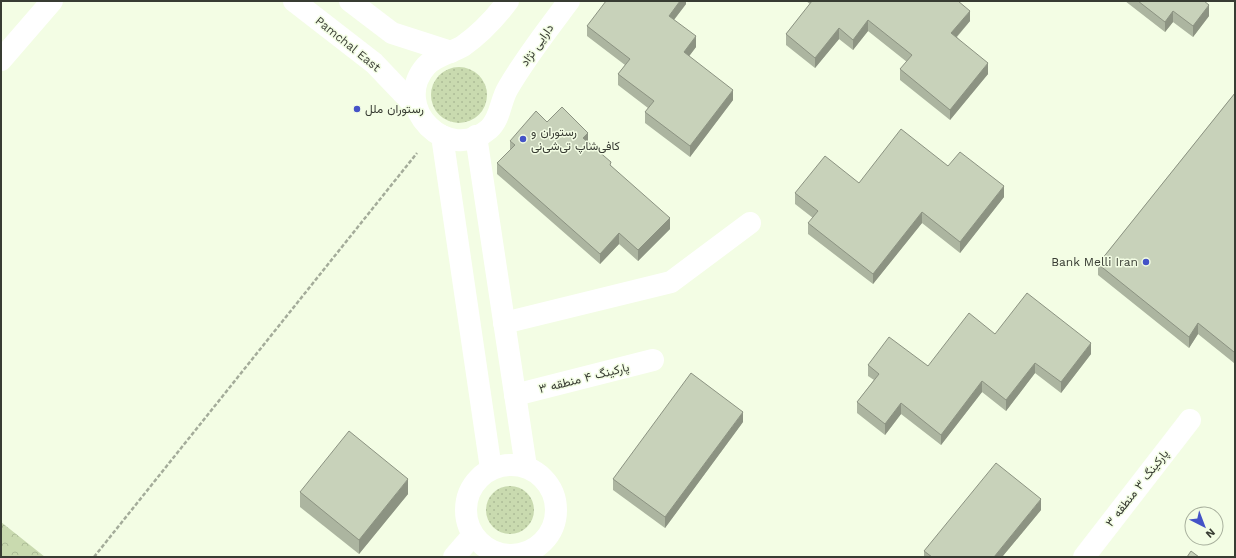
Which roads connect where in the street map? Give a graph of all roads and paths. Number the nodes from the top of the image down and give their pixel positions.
1 (52, 1) edge
2 (294, 1) edge
3 (350, 1) edge
4 (508, 1) edge
5 (570, 1) edge
6 (458, 49) junction
7 (1, 60) edge
8 (416, 107) junction
9 (438, 134) junction
10 (476, 136) junction
11 (750, 223) dead end
12 (504, 323) junction
13 (653, 360) dead end
14 (515, 395) junction
15 (1190, 420) dead end
16 (526, 467) junction
17 (491, 469) junction
18 (473, 535) junction
19 (541, 552) edge
20 (94, 557) edge
21 (454, 557) edge
22 (1084, 557) edge

1 - 7 street
2 - 8 street, Pamchal East
3 - 6 street
4 - 6 street
5 - 10 street, دارایی نژاد
6 - 8 street
8 - 9 street, Pamchal East
9 - 10 street
9 - 17 street
9 - 20 path
10 - 12 street
11 - 12 street
12 - 14 street
13 - 14 street, پارکینگ ۴ منطقه ۳
14 - 16 street
15 - 22 street, پارکینگ ۳ منطقه ۳
16 - 17 street
16 - 19 street
17 - 18 street
18 - 19 street
18 - 21 street

